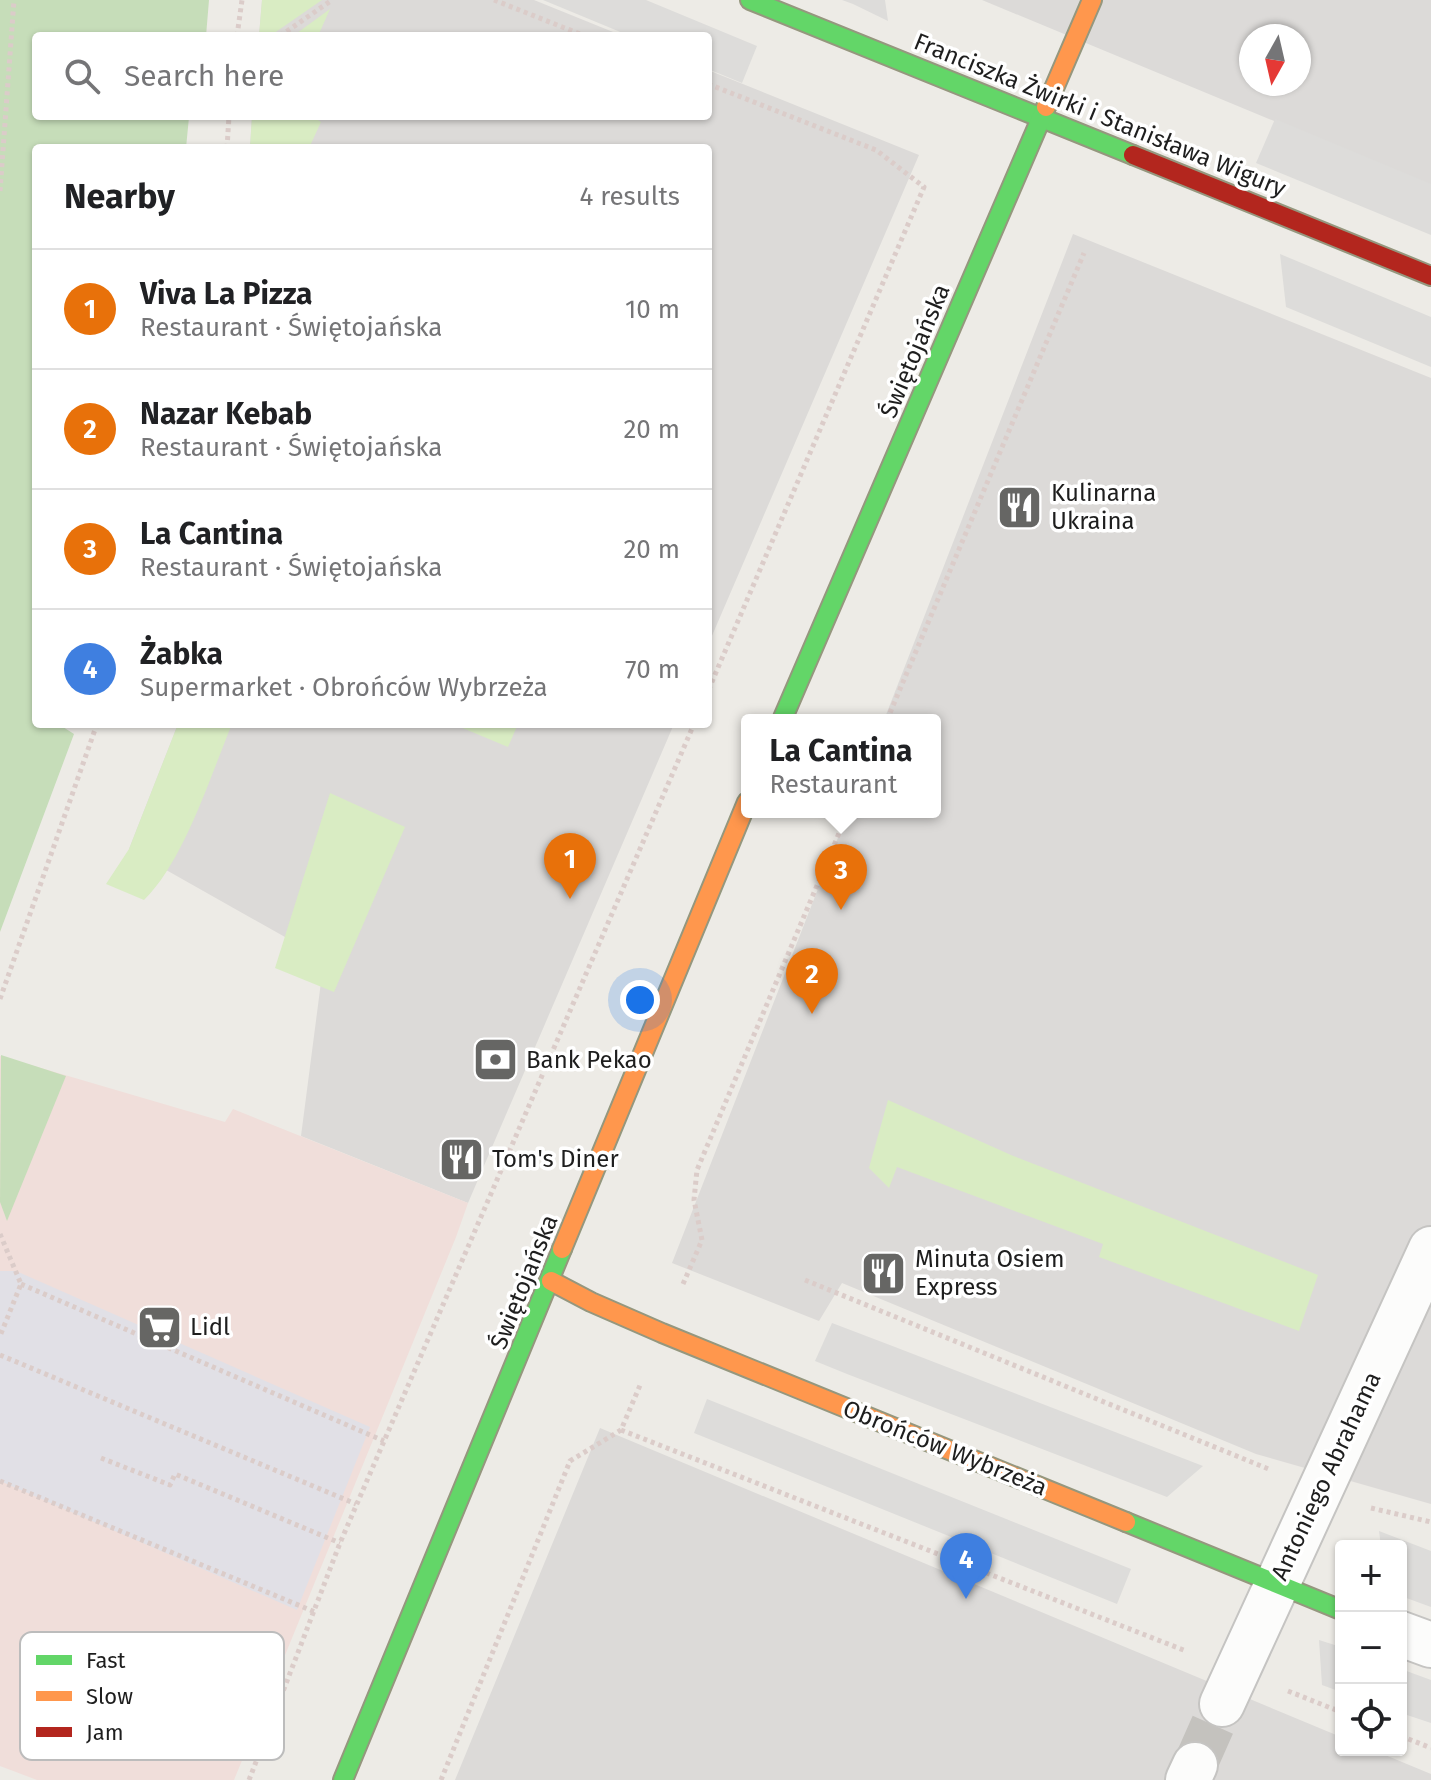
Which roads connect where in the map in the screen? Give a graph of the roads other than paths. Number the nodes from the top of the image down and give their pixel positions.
1 (750, 0) edge
2 (1092, 0) edge
3 (1042, 118) junction
4 (1431, 276) edge
5 (785, 714) edge
6 (741, 817) edge
7 (1431, 1249) edge
8 (551, 1281) junction
9 (1276, 1583) junction
10 (1335, 1608) edge
11 (1407, 1636) edge
12 (1431, 1645) edge
13 (1230, 1688) tunnel mouth
14 (343, 1780) edge

1 - 3 street, Franciszka Żwirki i Stanisława Wigury
2 - 3 street, Świętojańska
3 - 4 street, Franciszka Żwirki i Stanisława Wigury
3 - 5 street, Świętojańska
6 - 8 street, Świętojańska
7 - 9 street, Antoniego Abrahama
8 - 9 street, Obrońców Wybrzeża
8 - 14 street, Świętojańska
9 - 10 street, Obrońców Wybrzeża
9 - 13 street, Antoniego Abrahama
11 - 12 street

